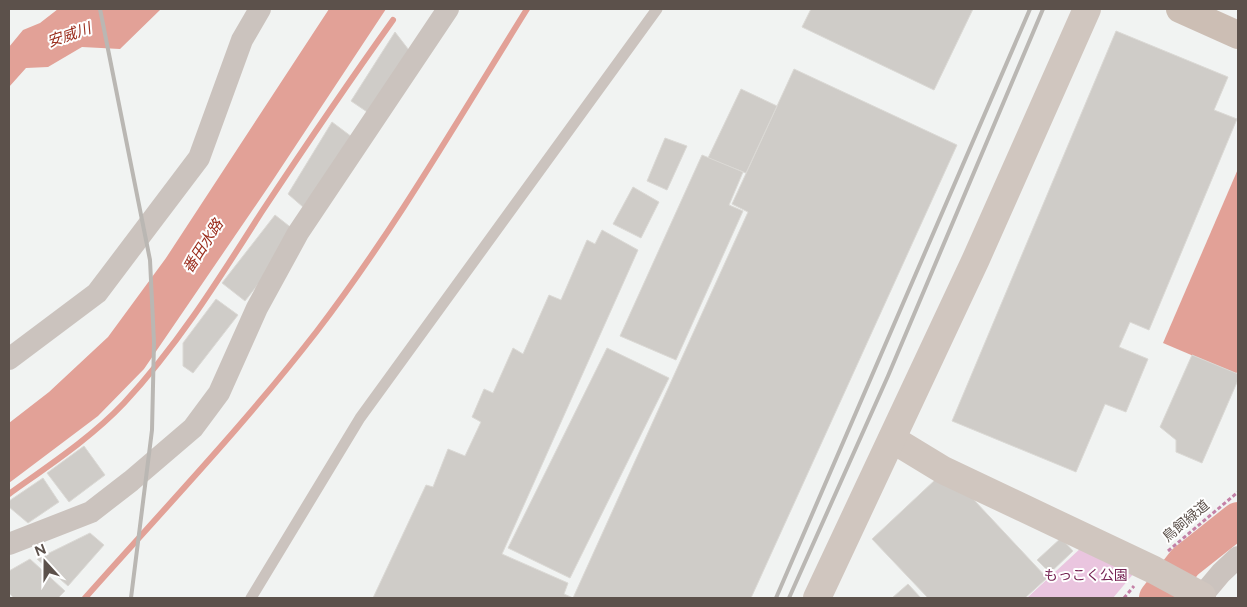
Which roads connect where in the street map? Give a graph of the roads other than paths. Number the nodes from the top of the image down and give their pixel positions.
1 (260, 9) edge
2 (448, 9) edge
3 (658, 9) edge
4 (1087, 9) edge
5 (1180, 9) edge
6 (1238, 34) edge
7 (9, 359) edge
8 (892, 439) junction
9 (9, 544) edge
10 (1238, 557) edge
11 (1197, 595) edge
12 (251, 598) edge
13 (818, 598) edge

1 - 7 street
2 - 9 street
3 - 12 lane
4 - 8 street
5 - 6 main road
8 - 11 street
8 - 13 street
10 - 11 street

